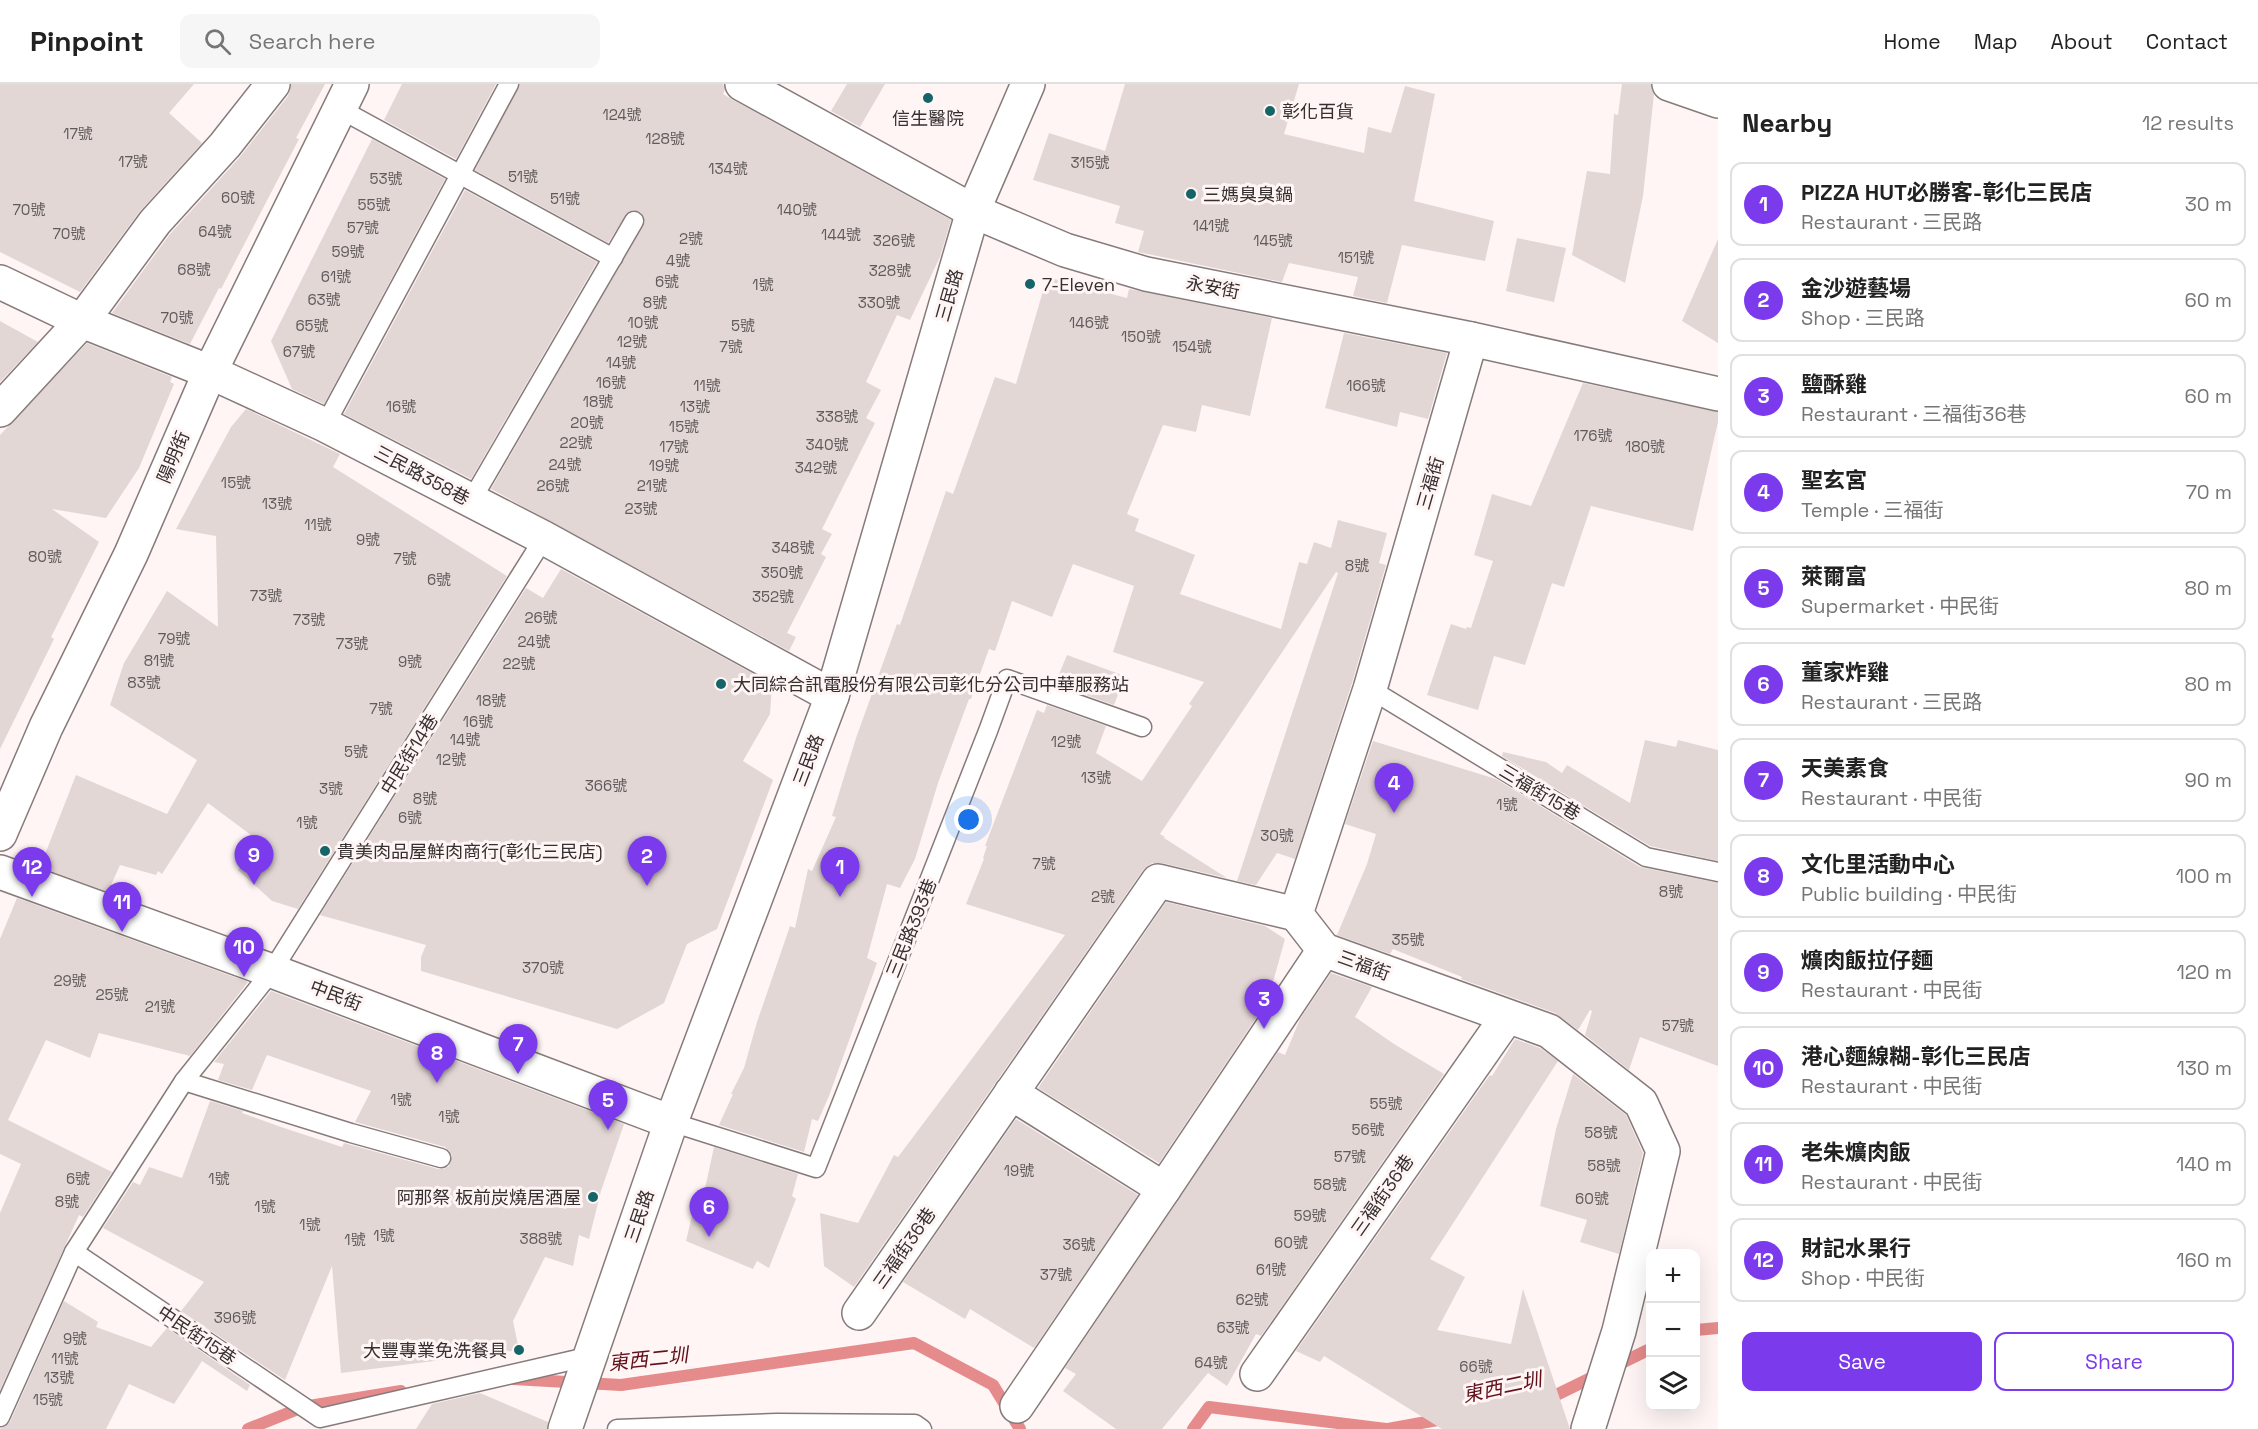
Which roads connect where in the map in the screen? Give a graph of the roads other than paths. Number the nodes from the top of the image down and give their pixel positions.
1 (273, 84) edge
2 (509, 84) edge
3 (742, 84) edge
4 (1028, 84) edge
5 (1669, 84) edge
6 (346, 97) edge
7 (1718, 101) edge
8 (460, 175) junction
9 (973, 211) junction
10 (634, 221) dead end
11 (613, 258) junction
12 (0, 282) edge
13 (82, 321) junction
14 (1471, 339) junction
15 (210, 372) junction
16 (1718, 394) edge
17 (0, 410) edge
18 (325, 425) junction
19 (471, 501) junction
20 (544, 538) junction
21 (1370, 689) junction
22 (832, 696) junction
23 (1142, 726) dead end
24 (0, 834) edge
25 (0, 872) edge
26 (1718, 872) edge
27 (1296, 914) junction
28 (1324, 950) junction
29 (272, 971) junction
30 (1507, 1017) junction
31 (184, 1081) junction
32 (1011, 1093) junction
33 (671, 1122) junction
34 (441, 1158) dead end
35 (1164, 1189) junction
36 (74, 1252) junction
37 (859, 1313) dead end
38 (591, 1356) junction
39 (1257, 1374) dead end
40 (1017, 1406) dead end
41 (0, 1417) edge
42 (565, 1429) edge
43 (618, 1429) edge
44 (922, 1429) edge
45 (1588, 1429) edge

1 - 13 street
2 - 8 lane
3 - 9 street, 永安街
4 - 9 street, 三民路
5 - 7 street
6 - 8 lane
6 - 15 street, 陽明街
8 - 11 lane
8 - 18 lane
9 - 14 street, 永安街
9 - 22 street, 三民路
10 - 11 lane
11 - 19 lane
12 - 13 street, 三民路358巷
13 - 15 street, 三民路358巷
13 - 17 street
14 - 16 street, 永安街
14 - 21 street, 三福街
15 - 18 street, 三民路358巷
15 - 24 street, 陽明街
18 - 19 street, 三民路358巷
19 - 20 street, 三民路358巷
20 - 22 street, 三民路358巷
20 - 29 lane, 中民街14巷
21 - 26 lane, 三福街15巷
21 - 27 street, 三福街
22 - 33 street, 三民路
23 - 33 lane, 三民路393巷
25 - 29 street, 中民街
27 - 28 street, 三福街
27 - 32 street, 三福街36巷
28 - 30 street, 三福街
28 - 35 street
29 - 31 lane
29 - 33 street, 中民街
30 - 39 street, 三福街36巷
30 - 45 street, 三福街
31 - 34 lane
31 - 36 lane
32 - 35 street
32 - 37 street, 三福街36巷
33 - 38 street, 三民路
35 - 40 street
36 - 38 lane, 中民街15巷
36 - 41 lane
38 - 42 street, 三民路
43 - 44 lane

